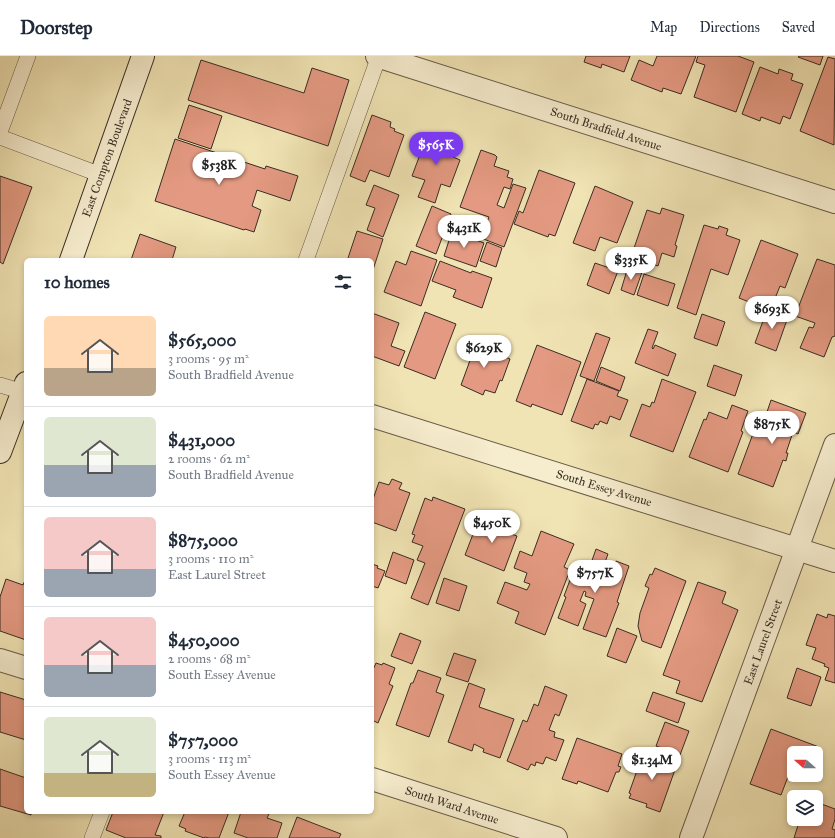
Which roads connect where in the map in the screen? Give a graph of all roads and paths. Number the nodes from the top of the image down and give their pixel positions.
1 (28, 56) edge
2 (143, 56) edge
3 (378, 56) edge
4 (0, 132) edge
5 (0, 136) edge
6 (101, 175) junction
7 (835, 202) edge
8 (72, 258) edge
9 (307, 258) edge
10 (0, 385) edge
11 (24, 388) edge
12 (374, 417) edge
13 (835, 445) edge
14 (0, 452) edge
15 (798, 549) junction
16 (835, 561) edge
17 (0, 660) edge
18 (24, 667) edge
19 (374, 780) edge
20 (101, 814) edge
21 (92, 838) edge
22 (556, 838) edge
23 (690, 838) edge

1 - 4 lane
2 - 6 street, East Compton Boulevard
3 - 7 street, South Bradfield Avenue
3 - 9 lane
5 - 6 lane
6 - 8 street, East Compton Boulevard
10 - 11 lane
11 - 14 street
12 - 15 street, South Essey Avenue
13 - 15 street, East Laurel Street
15 - 16 street, South Essey Avenue
15 - 23 street, East Laurel Street
17 - 18 street
19 - 22 street, South Ward Avenue
20 - 21 lane

